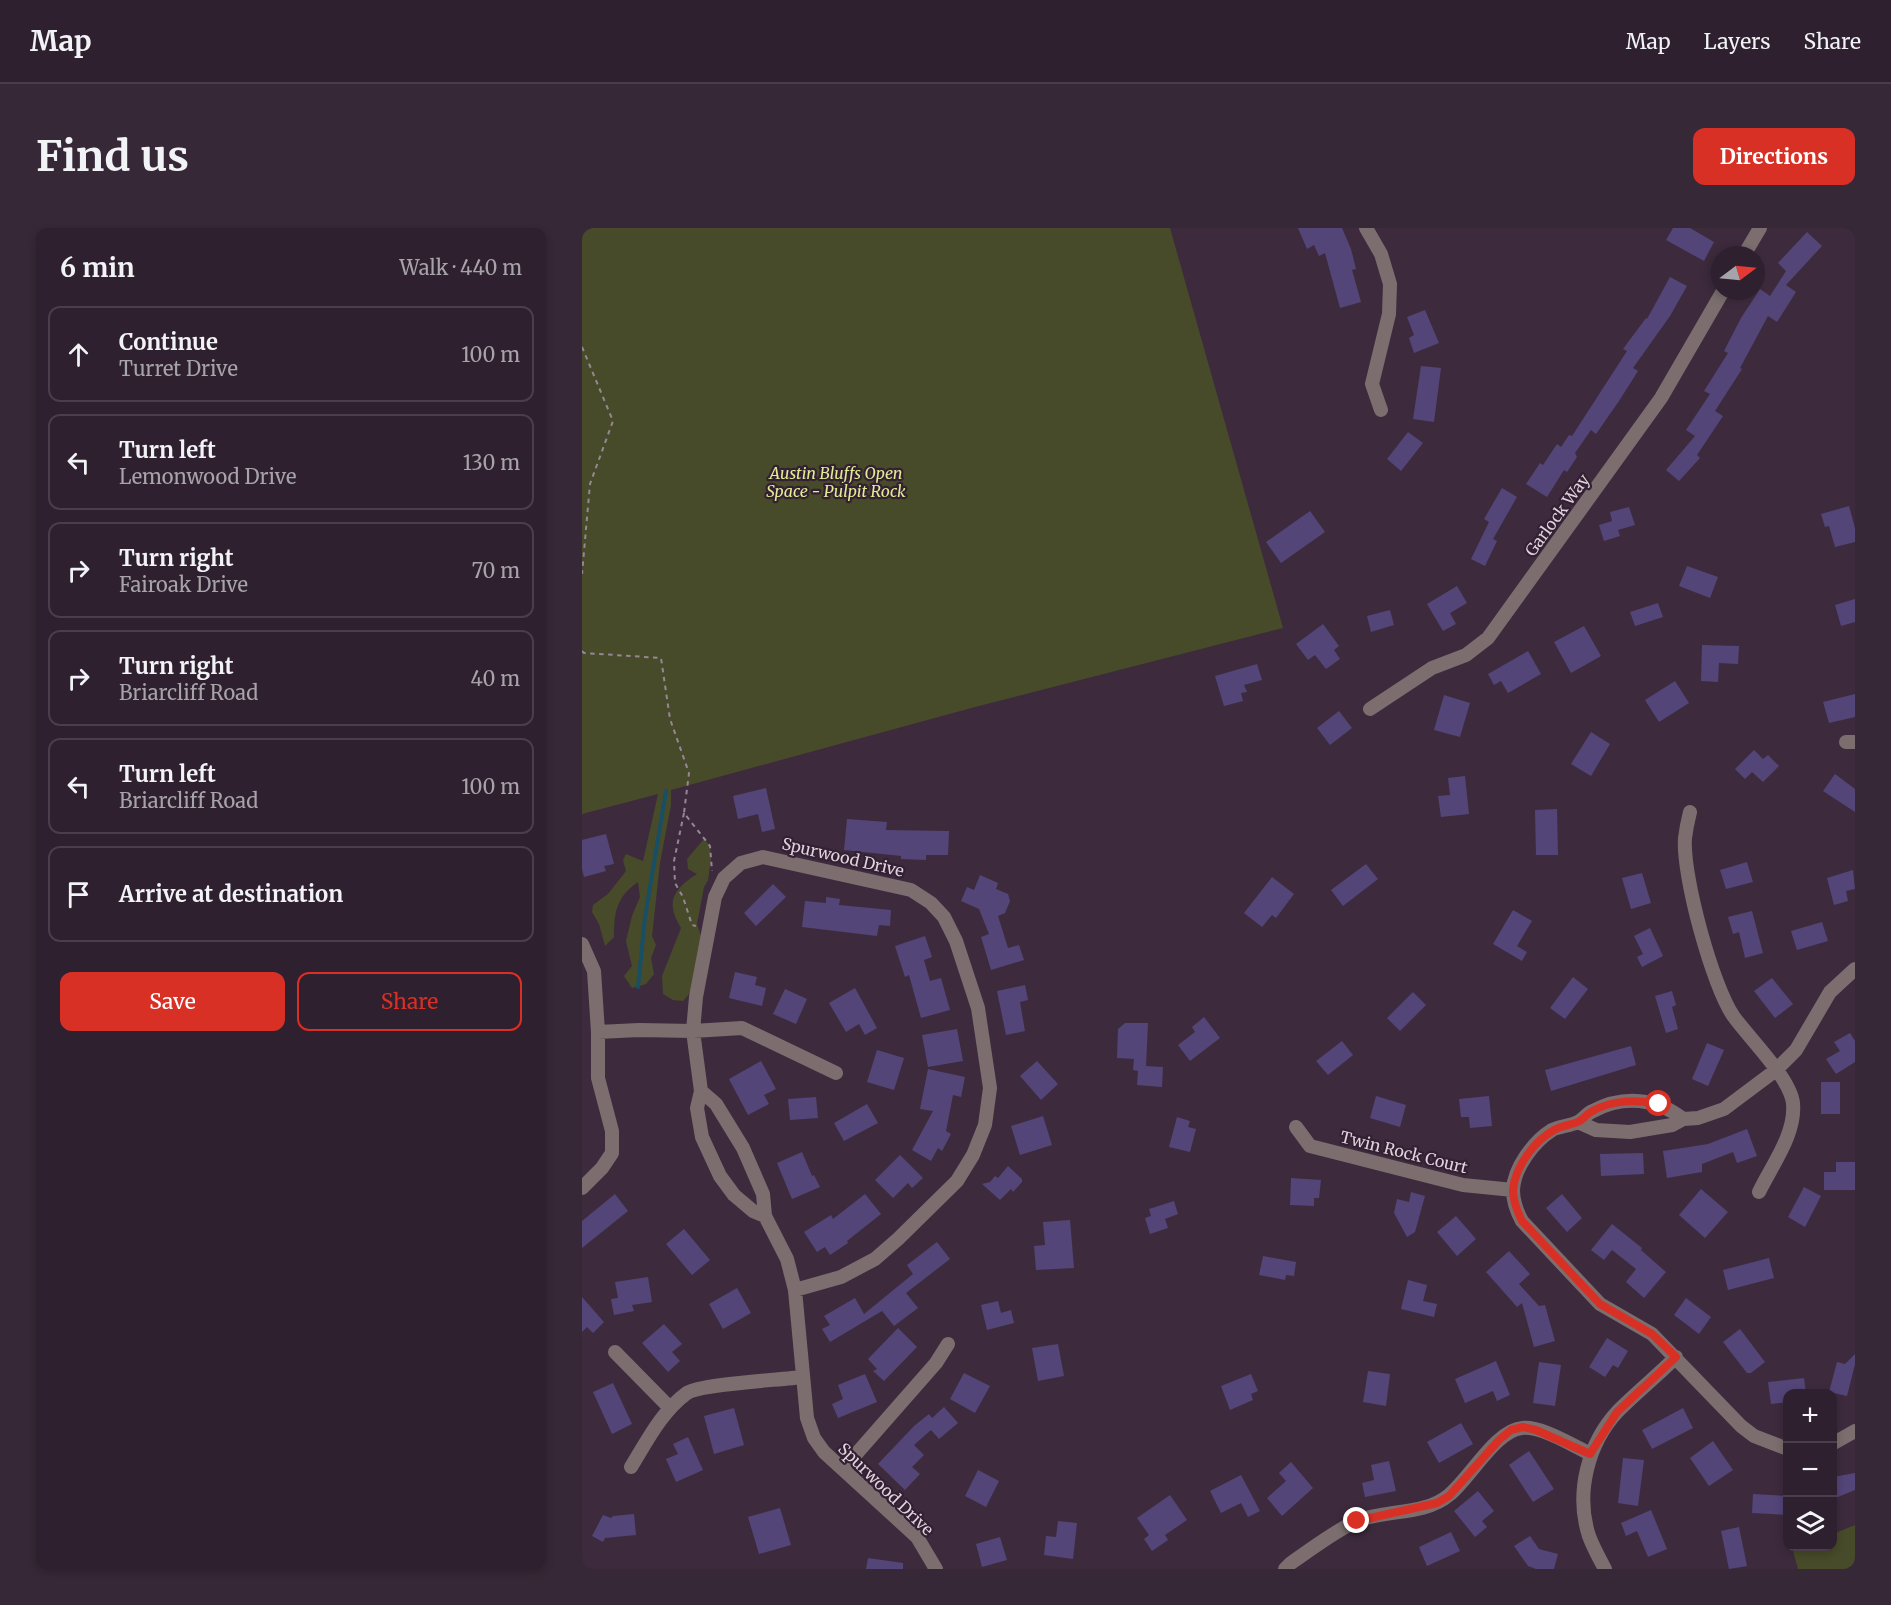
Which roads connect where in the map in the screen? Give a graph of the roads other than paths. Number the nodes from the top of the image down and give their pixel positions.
1 (1366, 228) edge
2 (1755, 230) edge
3 (1748, 246) edge
4 (1718, 300) edge
5 (1381, 410) dead end
6 (1370, 709) dead end
7 (1690, 812) dead end
8 (582, 944) edge
9 (1855, 969) edge
10 (693, 1031) junction
11 (598, 1032) junction
12 (1776, 1070) junction
13 (836, 1073) dead end
14 (701, 1091) junction
15 (1683, 1119) junction
16 (1578, 1122) junction
17 (1296, 1127) dead end
18 (582, 1188) edge
19 (1513, 1190) junction
20 (1759, 1192) dead end
21 (765, 1216) junction
22 (795, 1290) junction
23 (948, 1344) dead end
24 (615, 1352) dead end
25 (1676, 1357) junction
26 (802, 1377) junction
27 (670, 1408) junction
28 (1855, 1431) edge
29 (1835, 1443) edge
30 (1783, 1447) edge
31 (1590, 1454) junction
32 (631, 1467) dead end
33 (843, 1469) junction
34 (936, 1569) edge
35 (1285, 1569) edge
36 (1605, 1569) edge

1 - 5 street
2 - 3 street
4 - 6 street, Garlock Way
7 - 12 street
8 - 11 street
9 - 12 street
10 - 11 street
10 - 13 street
10 - 14 street, Spurwood Drive
10 - 22 street, Spurwood Drive
11 - 18 street
12 - 15 street
12 - 20 street
14 - 21 street, Spurwood Drive
14 - 21 street, Spurwood Drive
15 - 16 street
15 - 16 street
16 - 19 street
17 - 19 street, Twin Rock Court
19 - 25 street
21 - 22 street, Spurwood Drive
22 - 26 street, Spurwood Drive
23 - 33 street
24 - 27 street
25 - 30 street
25 - 31 street
26 - 27 street
26 - 33 street, Spurwood Drive
27 - 32 street
28 - 29 street
31 - 35 street
31 - 36 street
33 - 34 street, Spurwood Drive

